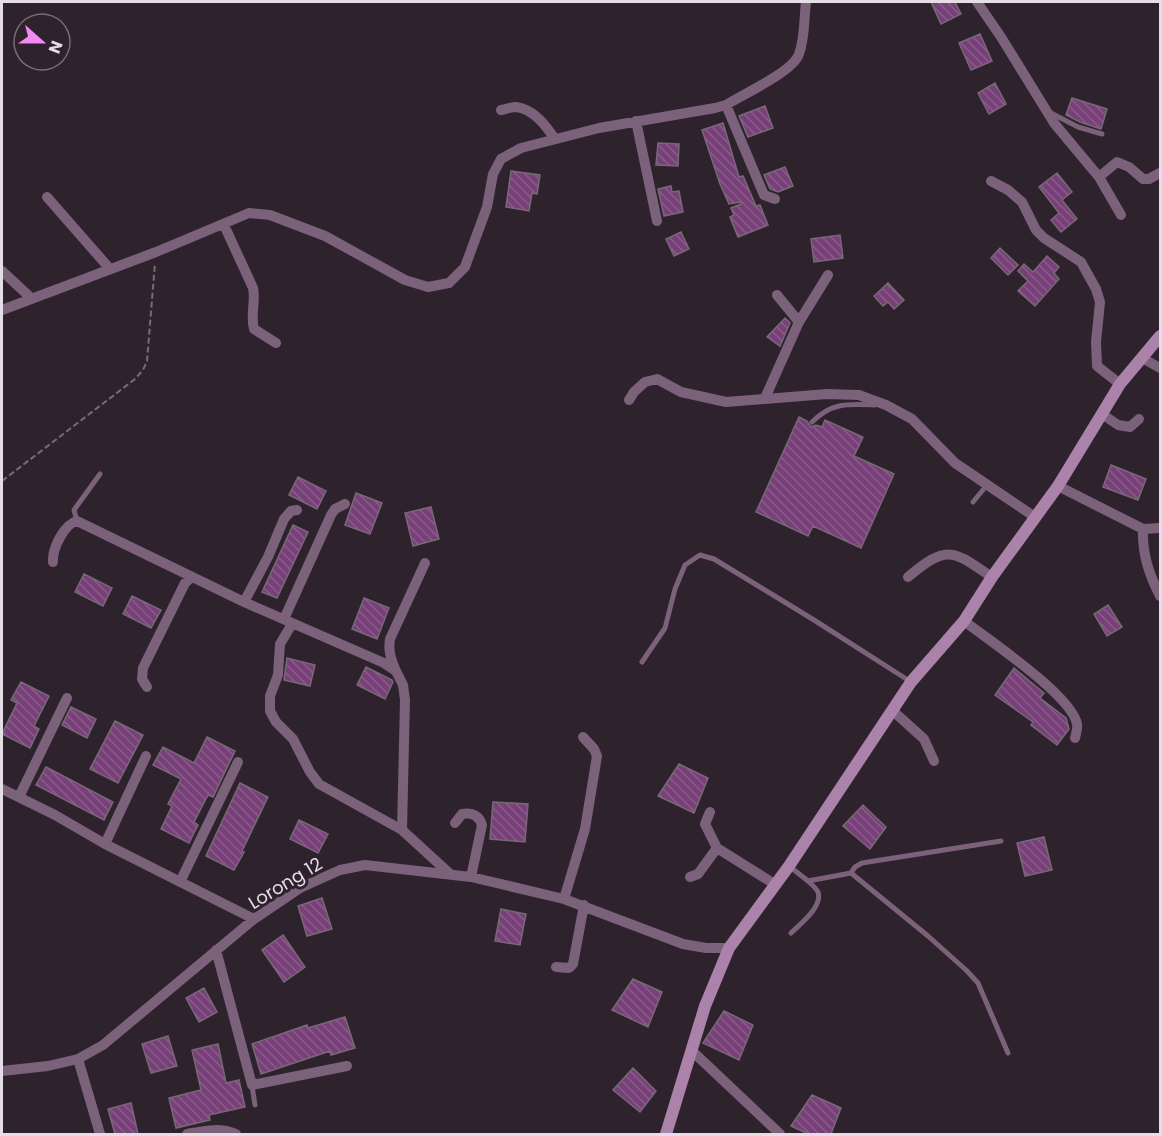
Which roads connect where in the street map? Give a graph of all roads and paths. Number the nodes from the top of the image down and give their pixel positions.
1 (806, 2) edge
2 (977, 2) edge
3 (726, 105) junction
4 (501, 110) dead end
5 (1048, 111) junction
6 (636, 121) junction
7 (1102, 134) dead end
8 (555, 139) junction
9 (1161, 173) edge
10 (1099, 177) junction
11 (991, 180) dead end
12 (47, 197) dead end
13 (775, 199) dead end
14 (1121, 215) dead end
15 (657, 221) dead end
16 (224, 225) junction
17 (156, 252) junction
18 (110, 268) junction
19 (2, 271) edge
20 (828, 274) dead end
21 (777, 295) dead end
22 (31, 298) junction
23 (2, 310) edge
24 (799, 322) junction
25 (1161, 336) edge
26 (276, 343) dead end
27 (1142, 357) junction
28 (1161, 368) edge
29 (1120, 384) junction
30 (765, 398) junction
31 (628, 400) dead end
32 (886, 405) junction
33 (1102, 414) junction
34 (1139, 419) dead end
35 (812, 422) dead end
36 (100, 474) dead end
37 (2, 481) edge
38 (988, 484) junction
39 (1058, 486) junction
40 (973, 502) dead end
41 (345, 504) dead end
42 (297, 510) dead end
43 (1035, 516) junction
44 (77, 521) junction
45 (1161, 528) edge
46 (1143, 529) junction
47 (53, 562) dead end
48 (425, 563) dead end
49 (192, 577) junction
50 (908, 577) dead end
51 (992, 577) junction
52 (1161, 596) edge
53 (244, 602) junction
54 (964, 621) junction
55 (288, 622) junction
56 (642, 662) dead end
57 (396, 671) junction
58 (911, 682) junction
59 (147, 687) dead end
60 (67, 698) dead end
61 (893, 711) junction
62 (583, 737) dead end
63 (1076, 738) dead end
64 (146, 756) dead end
65 (238, 762) dead end
66 (934, 762) dead end
67 (2, 789) edge
68 (20, 797) junction
69 (710, 812) dead end
70 (455, 823) dead end
71 (402, 830) junction
72 (1001, 841) dead end
73 (105, 844) junction
74 (717, 848) junction
75 (789, 866) junction
76 (449, 873) junction
77 (852, 873) junction
78 (471, 877) junction
79 (690, 877) dead end
80 (808, 881) junction
81 (180, 882) junction
82 (776, 885) junction
83 (564, 899) junction
84 (584, 905) junction
85 (254, 919) junction
86 (791, 933) dead end
87 (729, 948) junction
88 (216, 950) junction
89 (556, 967) dead end
90 (691, 1050) junction
91 (1008, 1053) dead end
92 (78, 1059) junction
93 (347, 1066) dead end
94 (2, 1071) edge
95 (252, 1084) junction
96 (255, 1105) dead end
97 (100, 1134) edge
98 (187, 1134) edge
99 (236, 1134) edge
100 (666, 1134) edge
101 (780, 1134) edge

1 - 3 street
2 - 5 street
3 - 6 street
3 - 13 street
4 - 8 street
5 - 7 lane
5 - 10 street
6 - 8 street
6 - 15 street
8 - 16 street
9 - 10 street
10 - 14 street
11 - 29 street
12 - 18 street
16 - 17 street
16 - 26 street
17 - 18 street
17 - 37 path
18 - 22 street
19 - 22 street
20 - 24 street
21 - 24 street
22 - 23 street
24 - 30 street
25 - 27 main road
27 - 28 street
27 - 29 main road
29 - 33 main road
30 - 31 street
30 - 32 street
32 - 35 lane
32 - 38 street
33 - 34 street
33 - 39 main road
36 - 44 lane
38 - 40 lane
38 - 43 street
39 - 43 main road
39 - 46 street
41 - 55 street
42 - 53 street
43 - 51 main road
44 - 47 street
44 - 49 street
45 - 46 street
46 - 52 street
48 - 57 street
49 - 53 street
49 - 59 street
50 - 51 street
51 - 54 main road
53 - 55 street
54 - 58 main road
54 - 63 street
55 - 57 street
55 - 71 street
56 - 58 lane
57 - 71 street
58 - 61 main road
60 - 68 street
61 - 66 street
61 - 75 main road
62 - 83 street
64 - 73 street
65 - 81 street
67 - 68 street
68 - 73 street
69 - 74 street
70 - 78 street
71 - 76 street
72 - 77 lane
73 - 81 street
74 - 79 street
74 - 82 street
75 - 80 lane
75 - 82 main road
76 - 78 street, Lorong 12
76 - 85 street, Lorong 12
77 - 80 lane
77 - 91 lane
78 - 83 street, Lorong 12
80 - 86 lane
81 - 85 street
82 - 87 main road
83 - 84 street, Lorong 12
84 - 87 street, Lorong 12
84 - 89 street
85 - 88 street, Lorong 12
87 - 90 main road
88 - 92 street, Lorong 12
88 - 95 street
90 - 100 main road
90 - 101 street
92 - 94 street, Lorong 12
92 - 97 street
93 - 95 street
95 - 96 lane
98 - 99 street

